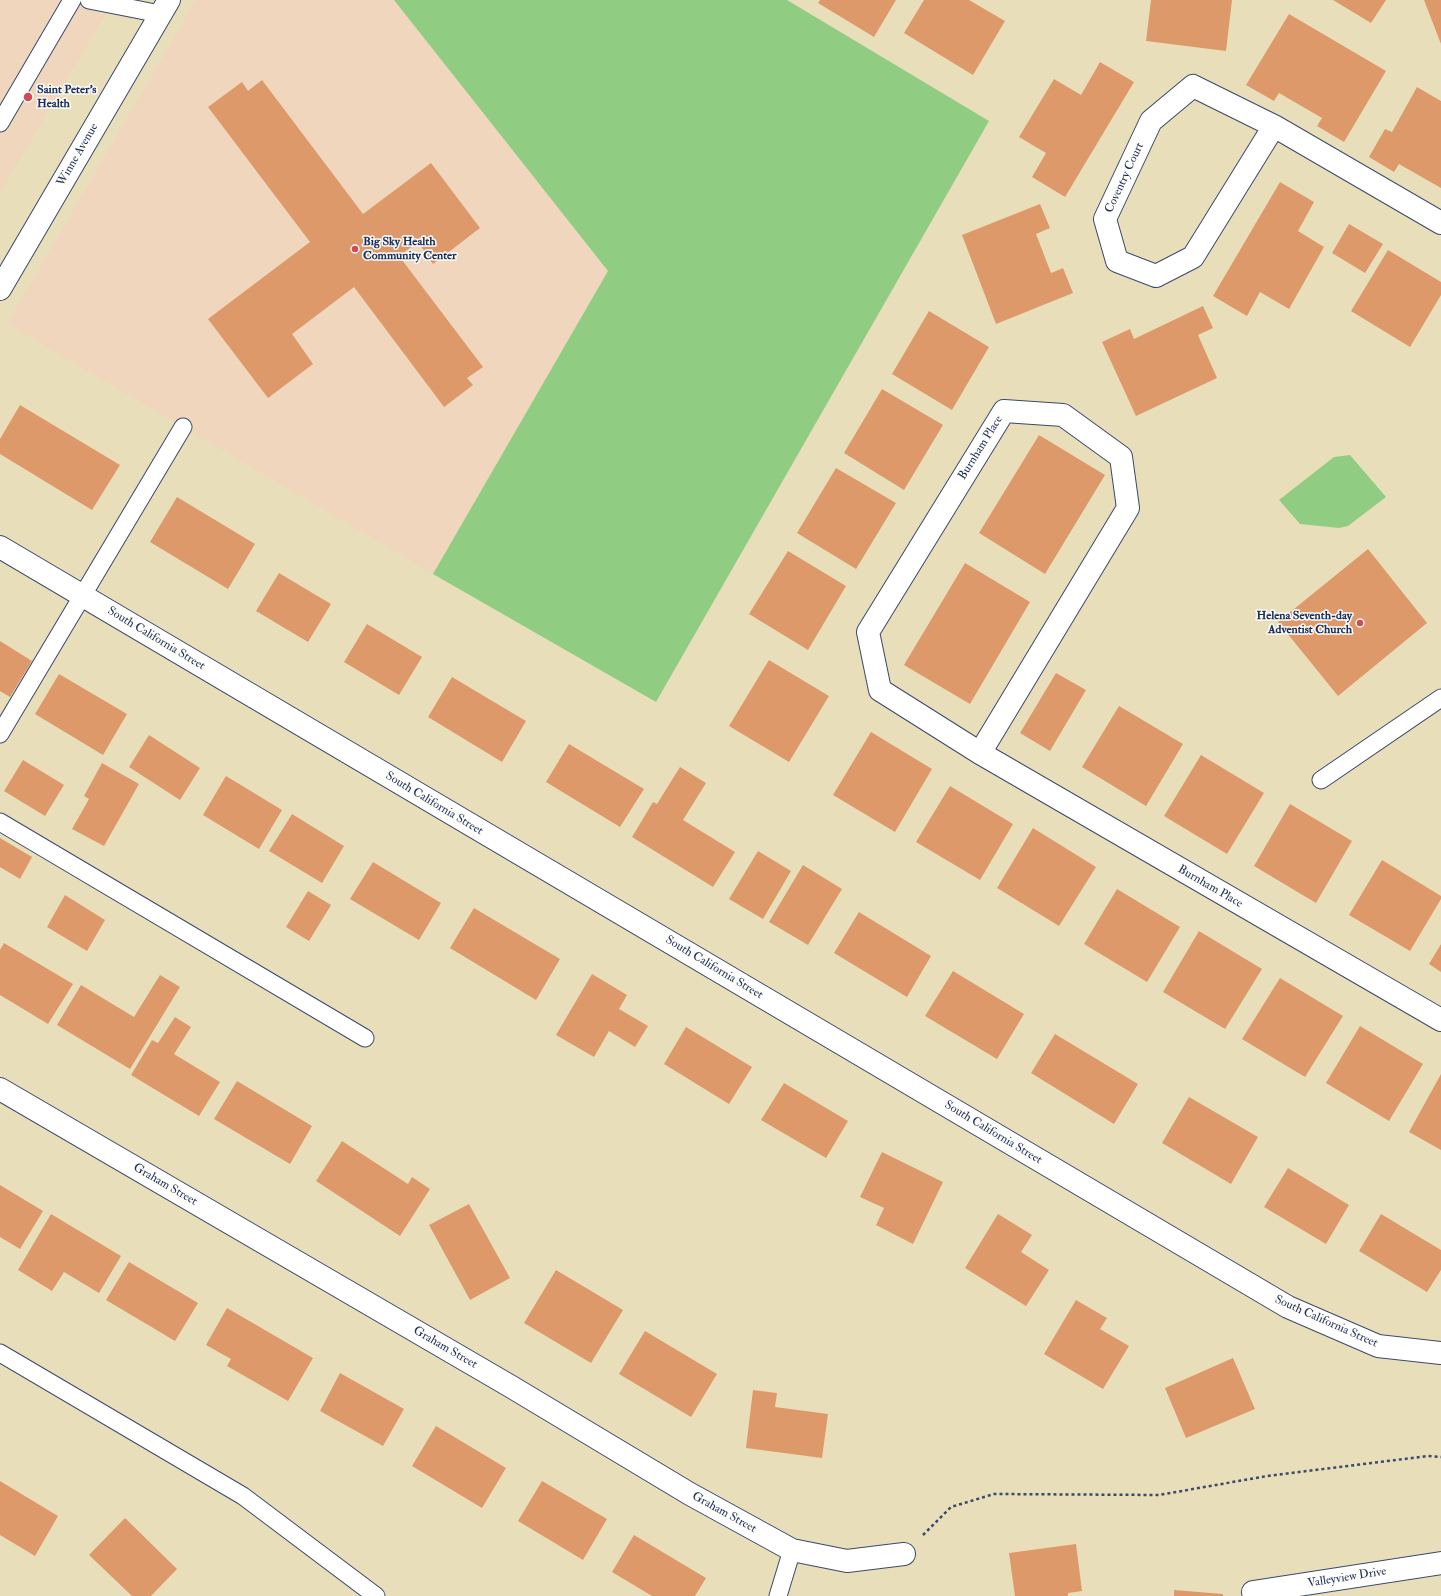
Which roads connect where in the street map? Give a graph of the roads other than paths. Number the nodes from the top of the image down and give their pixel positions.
1 (72, 0) edge
2 (92, 0) edge
3 (164, 7) edge
4 (0, 123) edge
5 (1274, 126) junction
6 (1441, 223) edge
7 (0, 289) edge
8 (183, 427) dead end
9 (0, 547) edge
10 (82, 596) junction
11 (1441, 698) edge
12 (0, 734) edge
13 (980, 753) junction
14 (1322, 780) dead end
15 (0, 822) edge
16 (1441, 1020) edge
17 (365, 1038) dead end
18 (0, 1089) edge
19 (0, 1353) edge
20 (1441, 1353) edge
21 (792, 1550) junction
22 (904, 1554) road end
23 (1441, 1563) edge
24 (1253, 1592) dead end
25 (376, 1596) edge
26 (778, 1596) edge

1 - 4 lane
2 - 3 lane
3 - 7 street, Winne Avenue
5 - 5 street, Coventry Court
5 - 6 street, Coventry Court
8 - 10 lane
9 - 10 street, South California Street
10 - 12 lane
10 - 20 street, South California Street
11 - 14 lane
13 - 13 street, Burnham Place
13 - 16 street, Burnham Place
15 - 17 lane
18 - 21 street, Graham Street
19 - 25 lane
21 - 22 street, Graham Street
21 - 26 lane
23 - 24 street, Valleyview Drive

